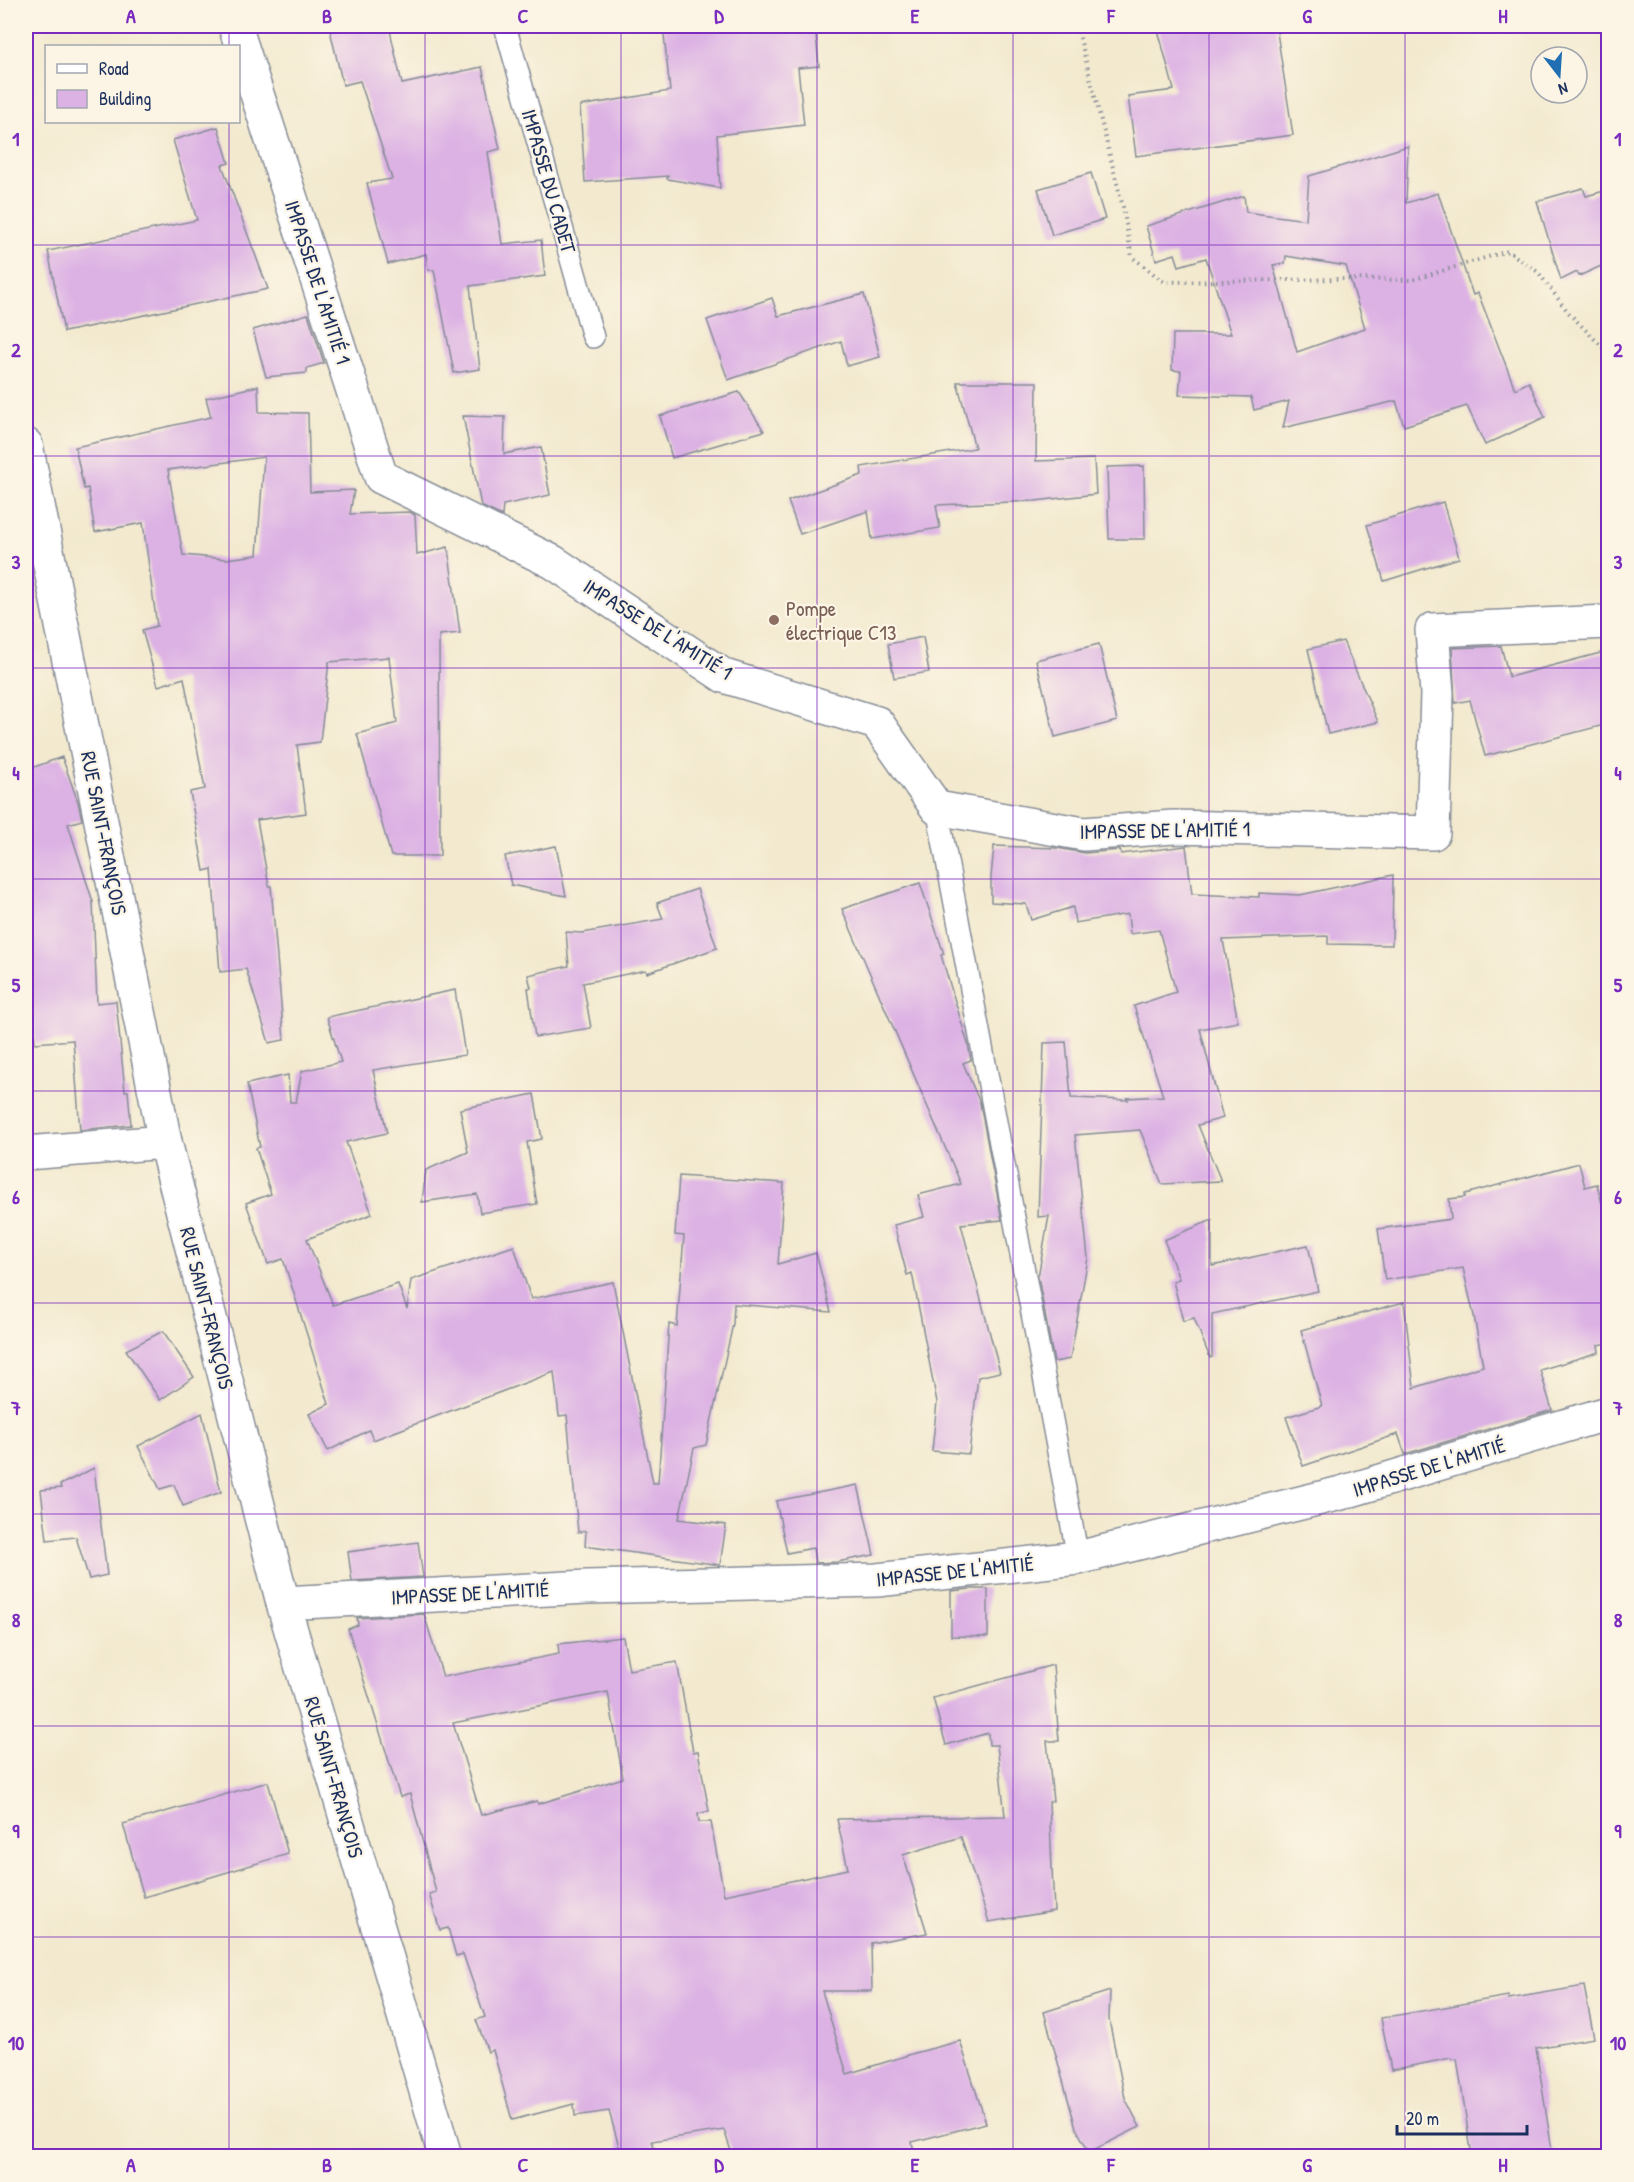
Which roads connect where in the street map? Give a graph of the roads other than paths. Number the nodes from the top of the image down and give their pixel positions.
1 (235, 26) edge
2 (505, 26) edge
3 (593, 337) dead end
4 (26, 445) edge
5 (1608, 622) edge
6 (937, 808) junction
7 (165, 1142) junction
8 (26, 1153) edge
9 (1608, 1413) edge
10 (1078, 1558) junction
11 (283, 1603) junction
12 (445, 2157) edge

1 - 6 street, IMPASSE DE L'AMITIÉ 1
2 - 3 lane, IMPASSE DU CADET
4 - 7 street, RUE SAINT-FRANÇOIS
5 - 6 street, IMPASSE DE L'AMITIÉ 1
6 - 10 lane
7 - 8 street
7 - 11 street, RUE SAINT-FRANÇOIS
9 - 10 street, IMPASSE DE L'AMITIÉ
10 - 11 street, IMPASSE DE L'AMITIÉ
11 - 12 street, RUE SAINT-FRANÇOIS

